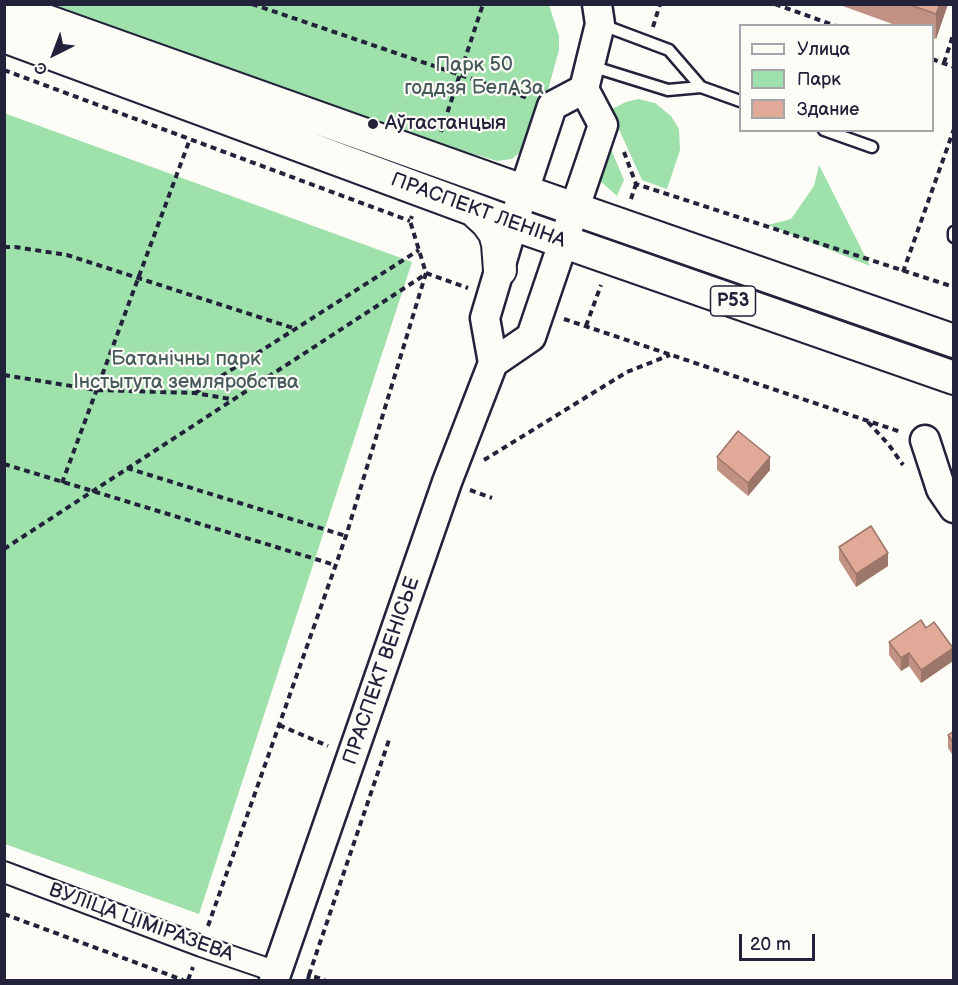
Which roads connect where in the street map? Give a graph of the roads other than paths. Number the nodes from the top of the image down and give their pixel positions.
1 (4, 6) edge
2 (598, 14) edge
3 (4, 36) edge
4 (587, 77) junction
5 (701, 87) junction
6 (739, 100) edge
7 (830, 132) edge
8 (872, 147) dead end
9 (523, 191) junction
10 (575, 209) junction
11 (474, 210) junction
12 (513, 224) junction
13 (954, 232) edge
14 (954, 237) edge
15 (564, 242) junction
16 (495, 283) junction
17 (954, 341) edge
18 (493, 363) junction
19 (954, 378) edge
20 (925, 440) road end
21 (954, 508) edge
22 (4, 872) edge
23 (276, 976) edge

1 - 9 main road, ПРАСПЕКТ ЛЕНІНА / Р53
2 - 4 street
2 - 5 lane
3 - 11 main road, ПРАСПЕКТ ЛЕНІНА / Р53
4 - 5 lane
4 - 9 street
4 - 10 street
5 - 6 lane
7 - 8 lane
9 - 10 main road, ПРАСПЕКТ ЛЕНІНА / Р53
9 - 12 street
10 - 15 street
10 - 17 main road, ПРАСПЕКТ ЛЕНІНА / Р53
11 - 12 main road, ПРАСПЕКТ ЛЕНІНА / Р53
11 - 16 main road
12 - 15 main road, ПРАСПЕКТ ЛЕНІНА / Р53
12 - 16 street
13 - 14 lane
15 - 18 street
15 - 19 main road, ПРАСПЕКТ ЛЕНІНА / Р53
16 - 18 street
18 - 23 street, ПРАСПЕКТ ВЕНІСЬЕ
20 - 21 street
22 - 23 street, ВУЛІЦА ЦІМІРАЗЕВА

